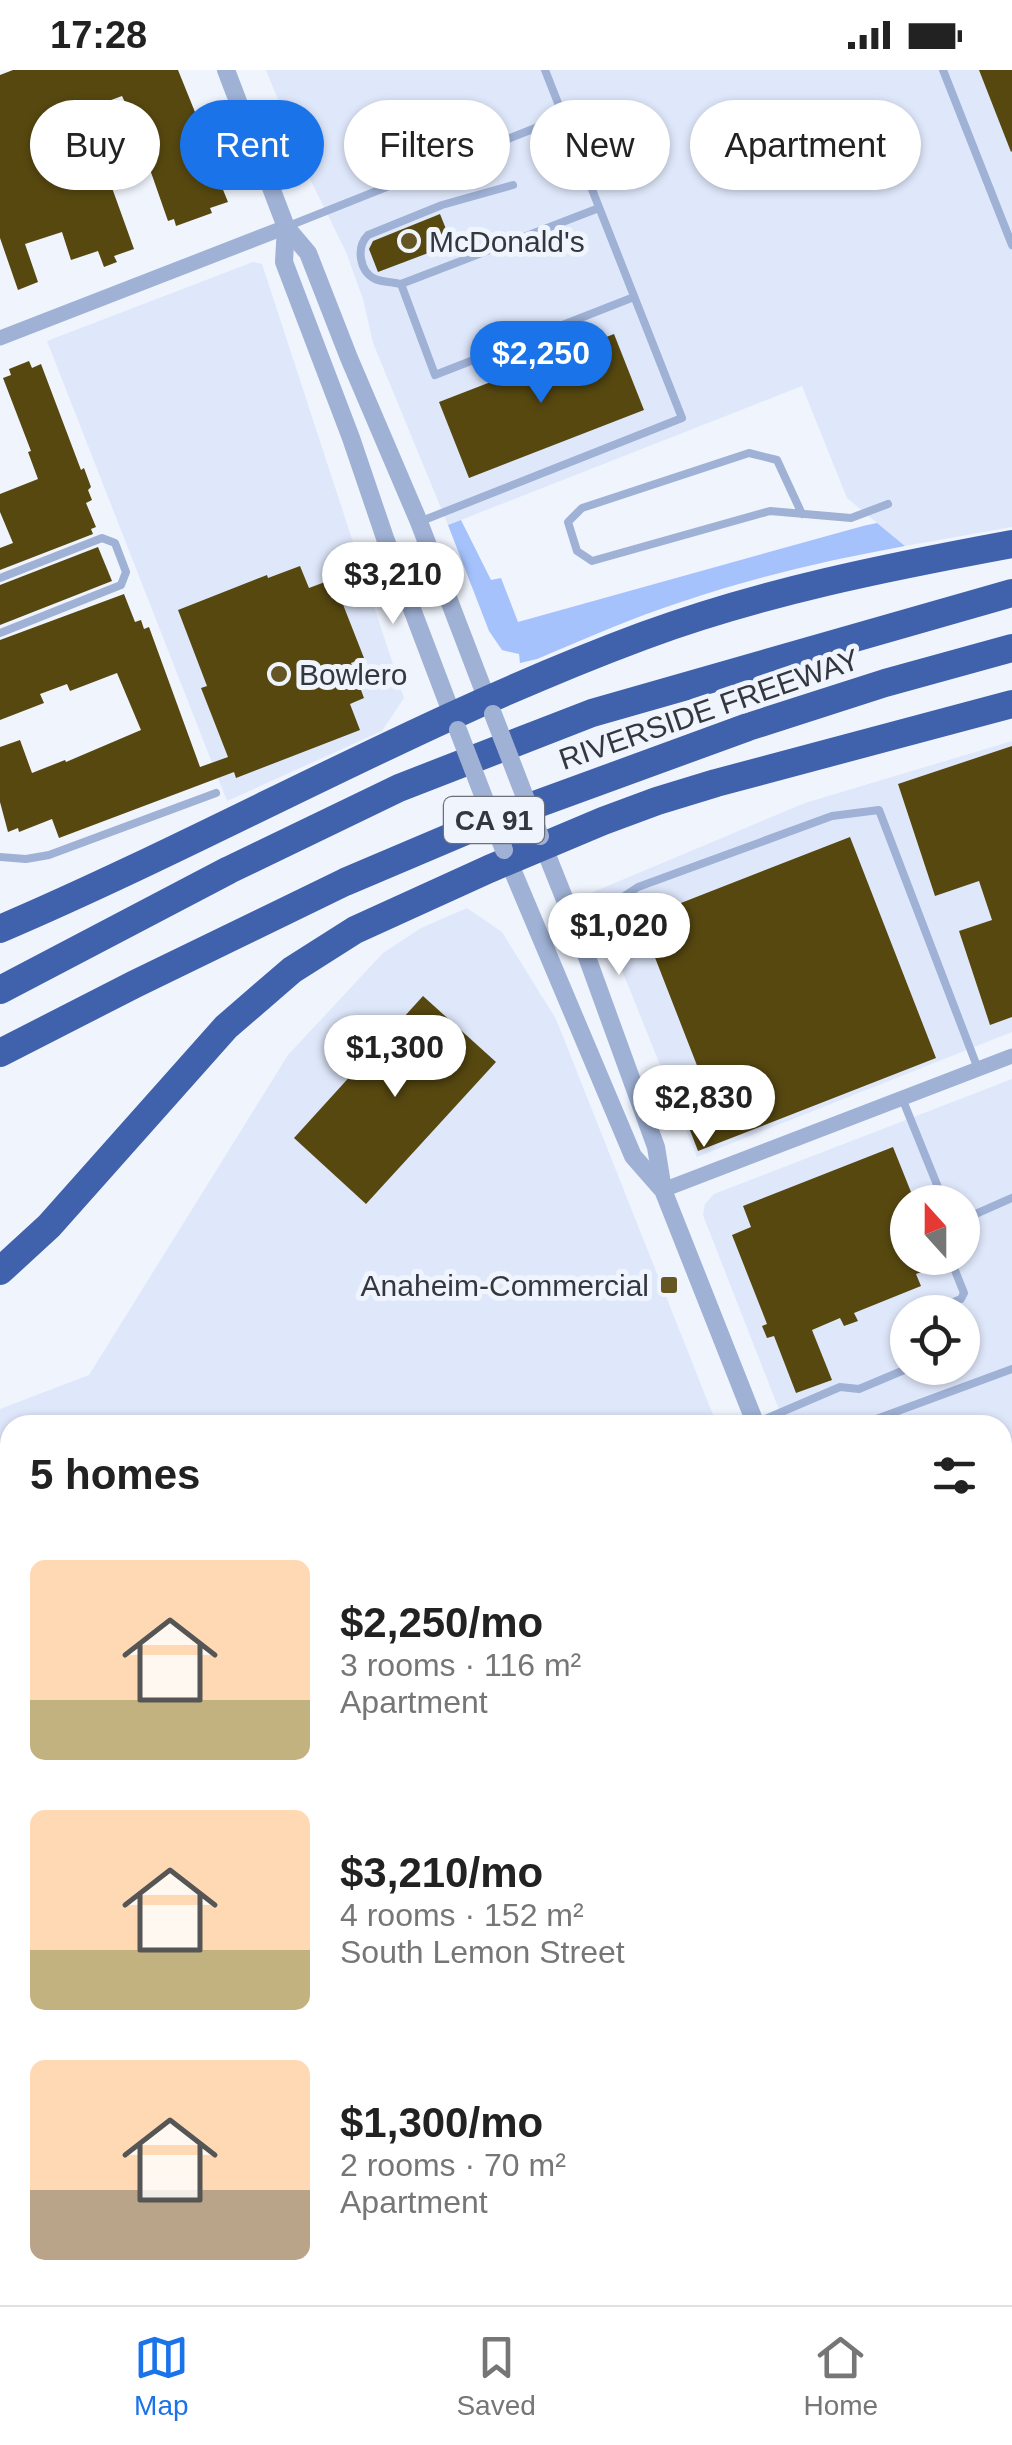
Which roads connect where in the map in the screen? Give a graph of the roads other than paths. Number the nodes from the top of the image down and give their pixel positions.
1 (226, 70) edge
2 (545, 70) edge
3 (944, 70) edge
4 (556, 100) edge
5 (530, 130) edge
6 (513, 185) dead end
7 (592, 190) edge
8 (599, 208) junction
9 (286, 227) junction
10 (1012, 246) edge
11 (401, 284) junction
12 (634, 297) junction
13 (0, 338) edge
14 (888, 504) dead end
15 (802, 514) junction
16 (419, 522) junction
17 (1012, 544) edge
18 (0, 578) edge
19 (1012, 593) edge
20 (0, 633) edge
21 (1012, 648) edge
22 (1012, 704) edge
23 (490, 707) junction
24 (455, 722) junction
25 (216, 793) dead end
26 (542, 841) junction
27 (506, 855) junction
28 (0, 858) edge
29 (0, 929) edge
30 (579, 935) junction
31 (0, 990) edge
32 (0, 1054) edge
33 (1012, 1056) edge
34 (978, 1069) junction
35 (902, 1098) junction
36 (937, 1185) edge
37 (663, 1190) junction
38 (1012, 1198) edge
39 (980, 1212) edge
40 (0, 1271) edge
41 (1012, 1369) edge
42 (890, 1375) edge
43 (752, 1415) edge
44 (776, 1415) edge
45 (887, 1415) edge

1 - 9 street
2 - 4 lane
3 - 10 lane
5 - 9 lane
6 - 11 lane
7 - 8 lane
8 - 11 lane
8 - 12 lane
9 - 13 street
9 - 16 street
9 - 24 street
11 - 12 lane
12 - 16 lane
14 - 15 lane
15 - 15 lane
16 - 23 street
17 - 23 highway
18 - 20 lane
19 - 31 highway, RIVERSIDE FREEWAY / CA 91
21 - 32 highway, RIVERSIDE FREEWAY / CA 91
22 - 26 highway
23 - 24 highway
23 - 26 street, bridge
24 - 27 street, bridge
24 - 29 highway
25 - 28 lane
26 - 27 highway
26 - 30 street
27 - 37 street
27 - 40 highway
30 - 34 lane
30 - 37 street
33 - 34 street
34 - 35 street
35 - 36 lane
35 - 37 street
37 - 43 street
38 - 39 lane
41 - 45 lane
42 - 44 lane

